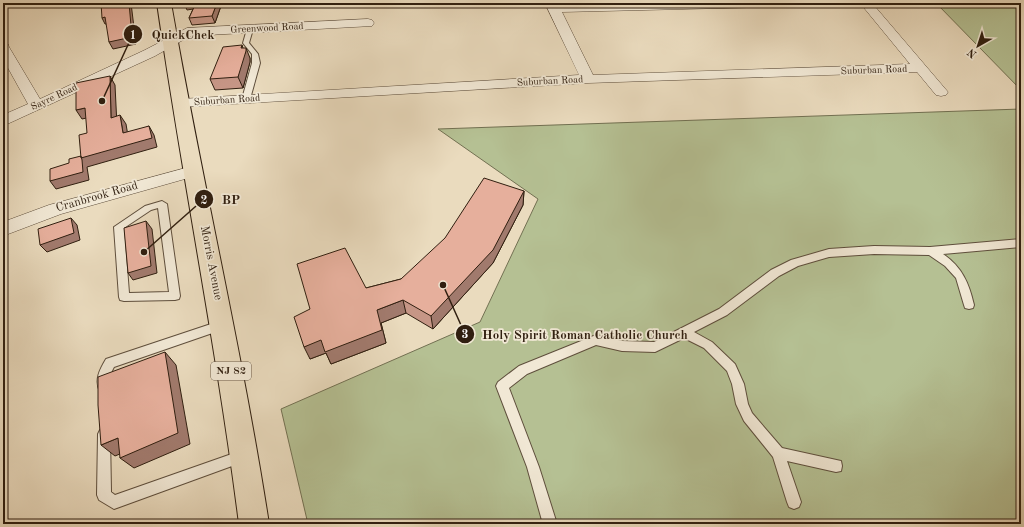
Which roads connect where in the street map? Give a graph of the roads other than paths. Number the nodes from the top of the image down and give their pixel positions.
1 (164, 3) edge
2 (767, 3) edge
3 (866, 3) edge
4 (552, 6) edge
5 (368, 23) dead end
6 (250, 29) junction
7 (170, 42) junction
8 (3, 47) edge
9 (920, 68) junction
10 (588, 79) junction
11 (941, 92) dead end
12 (246, 99) junction
13 (181, 103) junction
14 (36, 105) junction
15 (3, 120) edge
16 (193, 171) junction
17 (162, 204) joint
18 (3, 229) edge
19 (1021, 243) edge
20 (930, 251) junction
21 (969, 305) dead end
22 (223, 325) junction
23 (683, 332) junction
24 (104, 403) edge
25 (104, 419) edge
26 (778, 453) junction
27 (245, 455) junction
28 (836, 466) dead end
29 (794, 502) dead end
30 (254, 524) edge
31 (550, 524) edge

1 - 7 main road, Morris Avenue / NJ 82
2 - 4 street
3 - 9 street
4 - 10 street
5 - 6 street, Greenwood Road
6 - 7 street, Greenwood Road
6 - 12 lane
7 - 13 main road, Morris Avenue / NJ 82
7 - 14 street, Sayre Road
8 - 14 street
9 - 10 street, Suburban Road
9 - 11 street
10 - 12 street, Suburban Road
12 - 13 street, Suburban Road
13 - 16 main road, Morris Avenue / NJ 82
14 - 15 street, Sayre Road
16 - 18 street, Cranbrook Road
16 - 22 main road, Morris Avenue / NJ 82
17 - 17 lane
19 - 20 lane
20 - 21 lane
20 - 23 lane
22 - 24 lane
22 - 27 main road, Morris Avenue / NJ 82
23 - 26 lane
23 - 31 lane
25 - 27 lane
26 - 28 lane
26 - 29 lane
27 - 30 main road, Morris Avenue / NJ 82

